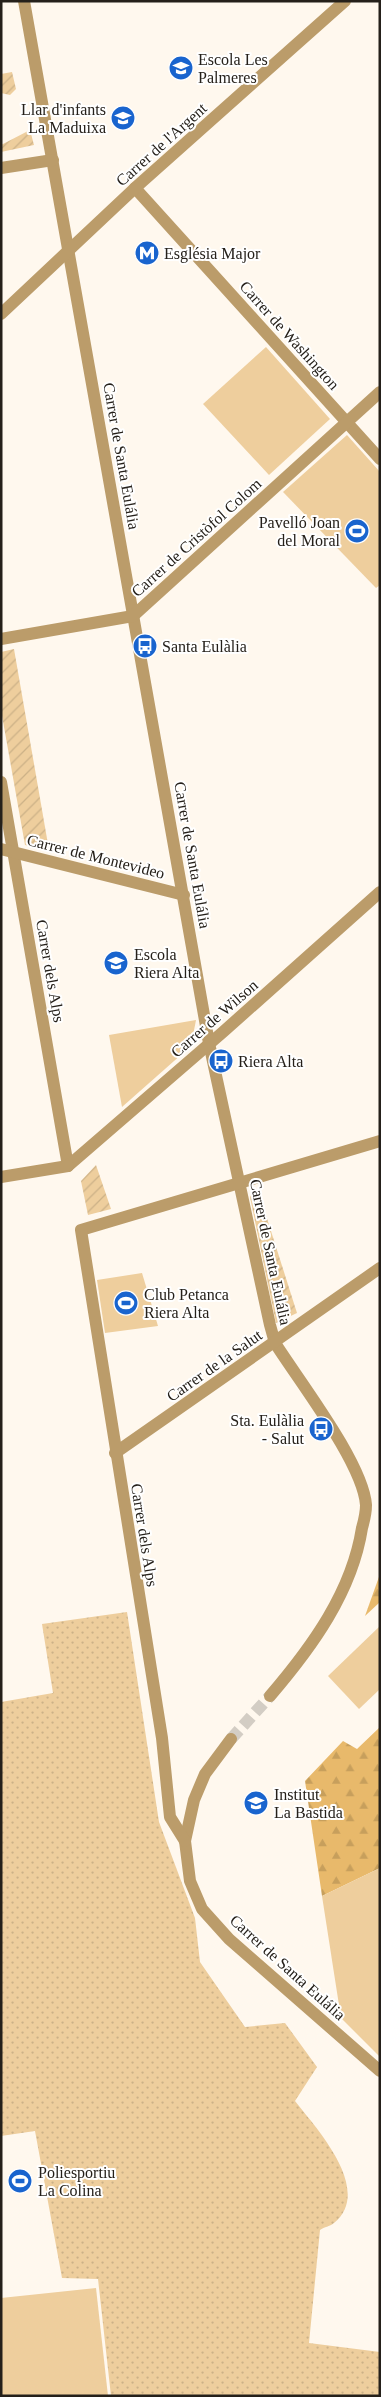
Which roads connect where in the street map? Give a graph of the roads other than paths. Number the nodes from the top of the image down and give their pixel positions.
1 (24, 1) edge
2 (344, 1) edge
3 (53, 160) junction
4 (1, 168) edge
5 (135, 188) junction
6 (69, 251) junction
7 (1, 314) edge
8 (380, 392) edge
9 (346, 422) junction
10 (380, 460) edge
11 (133, 616) junction
12 (1, 639) edge
13 (1, 782) edge
14 (7, 851) edge
15 (380, 892) edge
16 (184, 895) junction
17 (209, 1044) junction
18 (380, 1141) edge
19 (68, 1166) junction
20 (1, 1176) edge
21 (239, 1184) junction
22 (380, 1268) edge
23 (274, 1343) junction
24 (115, 1453) junction
25 (270, 1696) tunnel mouth
26 (231, 1739) tunnel mouth
27 (185, 1841) junction
28 (380, 2071) edge

1 - 3 street, Carrer de Santa Eulália
2 - 5 street, Carrer de l'Argent
3 - 4 street
3 - 6 street, Carrer de Santa Eulália
5 - 6 street, Carrer de l'Argent
5 - 9 street, Carrer de Washington
6 - 7 street, Carrer de l'Argent
6 - 11 street, Carrer de Santa Eulália
8 - 9 street, Carrer de Cristòfol Colom
9 - 10 street, Carrer de Washington
9 - 11 street, Carrer de Cristòfol Colom
11 - 12 street, Carrer de Cristòfol Colom
11 - 16 street, Carrer de Santa Eulália
13 - 14 street, Carrer dels Alps
14 - 16 street, Carrer de Montevideo
14 - 19 street, Carrer dels Alps
15 - 17 street, Carrer de Wilson
16 - 17 street, Carrer de Santa Eulália
17 - 19 street, Carrer de Wilson
17 - 21 street, Carrer de Santa Eulália
18 - 21 street
19 - 20 street
21 - 23 street, Carrer de Santa Eulália
21 - 24 street, Carrer dels Alps
22 - 23 street, Carrer de la Salut
23 - 24 street, Carrer de la Salut
23 - 25 street, Carrer de Santa Eulália
24 - 27 street, Carrer dels Alps
26 - 27 street, Carrer de Santa Eulália
27 - 28 street, Carrer de Santa Eulália

